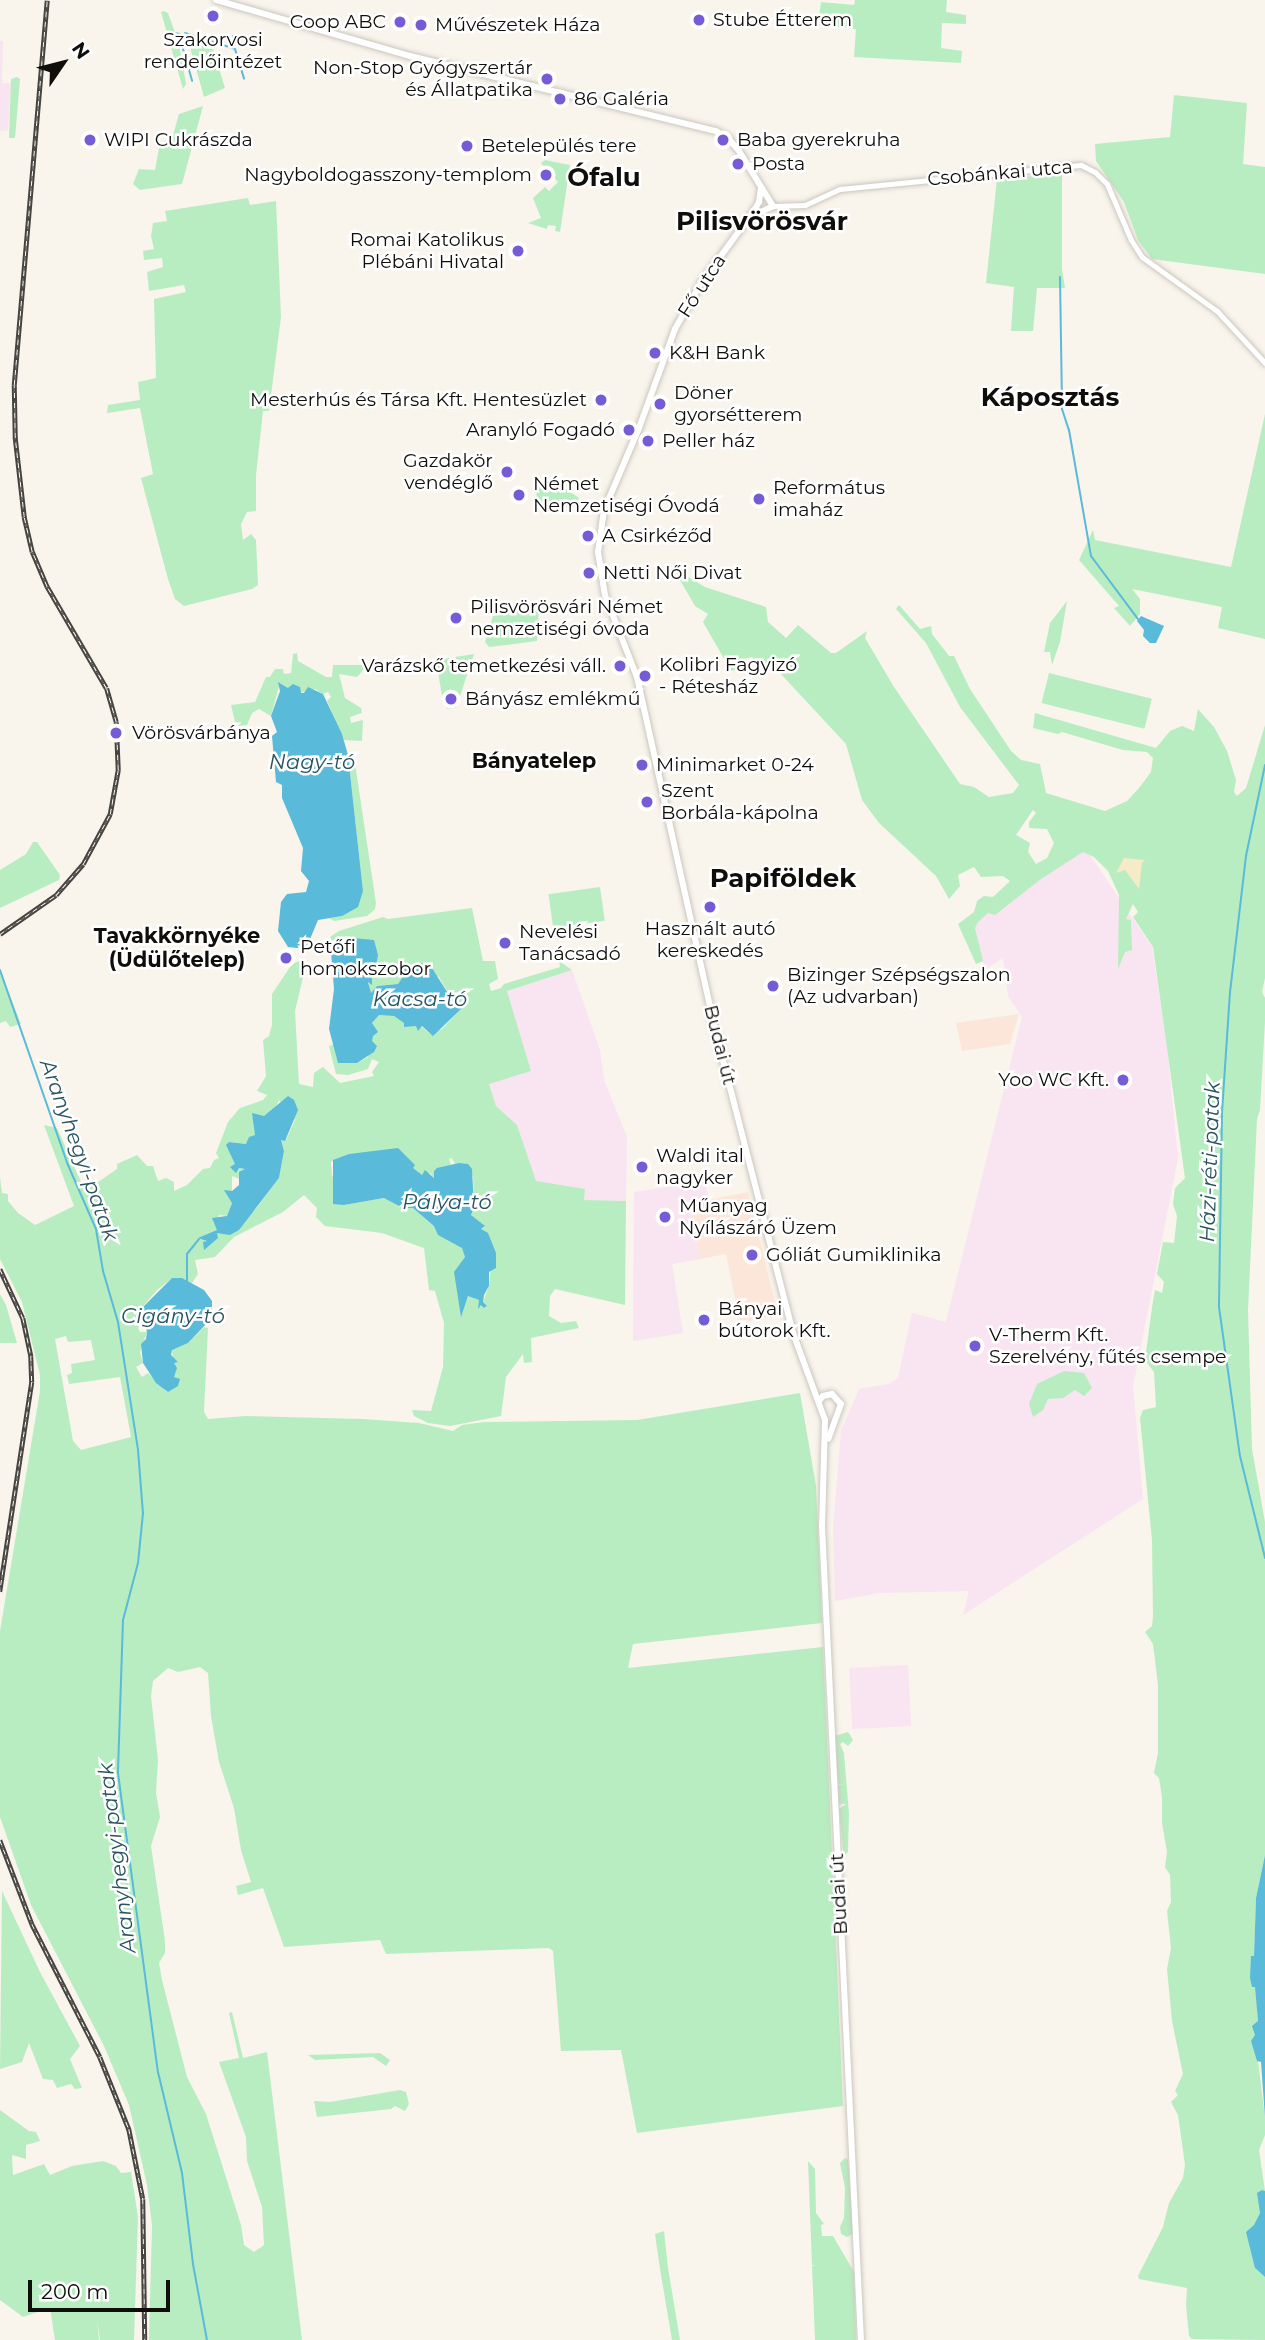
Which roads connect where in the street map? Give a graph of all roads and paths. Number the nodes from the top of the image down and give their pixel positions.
1 (216, 0) edge
2 (761, 188) junction
3 (759, 202) junction
4 (771, 206) junction
5 (746, 222) junction
6 (1265, 363) edge
7 (646, 712) joint
8 (808, 1374) junction
9 (828, 1394) junction
10 (819, 1401) junction
11 (824, 1416) junction
12 (835, 1416) junction
13 (826, 1448) junction
14 (861, 2340) edge

1 - 2 main road
2 - 3 main road, Fő utca
2 - 4 main road
3 - 4 main road
3 - 5 main road, Fő utca
4 - 5 main road
4 - 6 main road, Csobánkai utca
5 - 7 main road, Fő utca
7 - 8 main road, Budai út
8 - 9 main road
8 - 10 main road, Budai út
9 - 10 main road
9 - 12 main road
10 - 11 main road
11 - 12 main road
11 - 13 main road
12 - 13 main road
13 - 14 main road, Budai út

